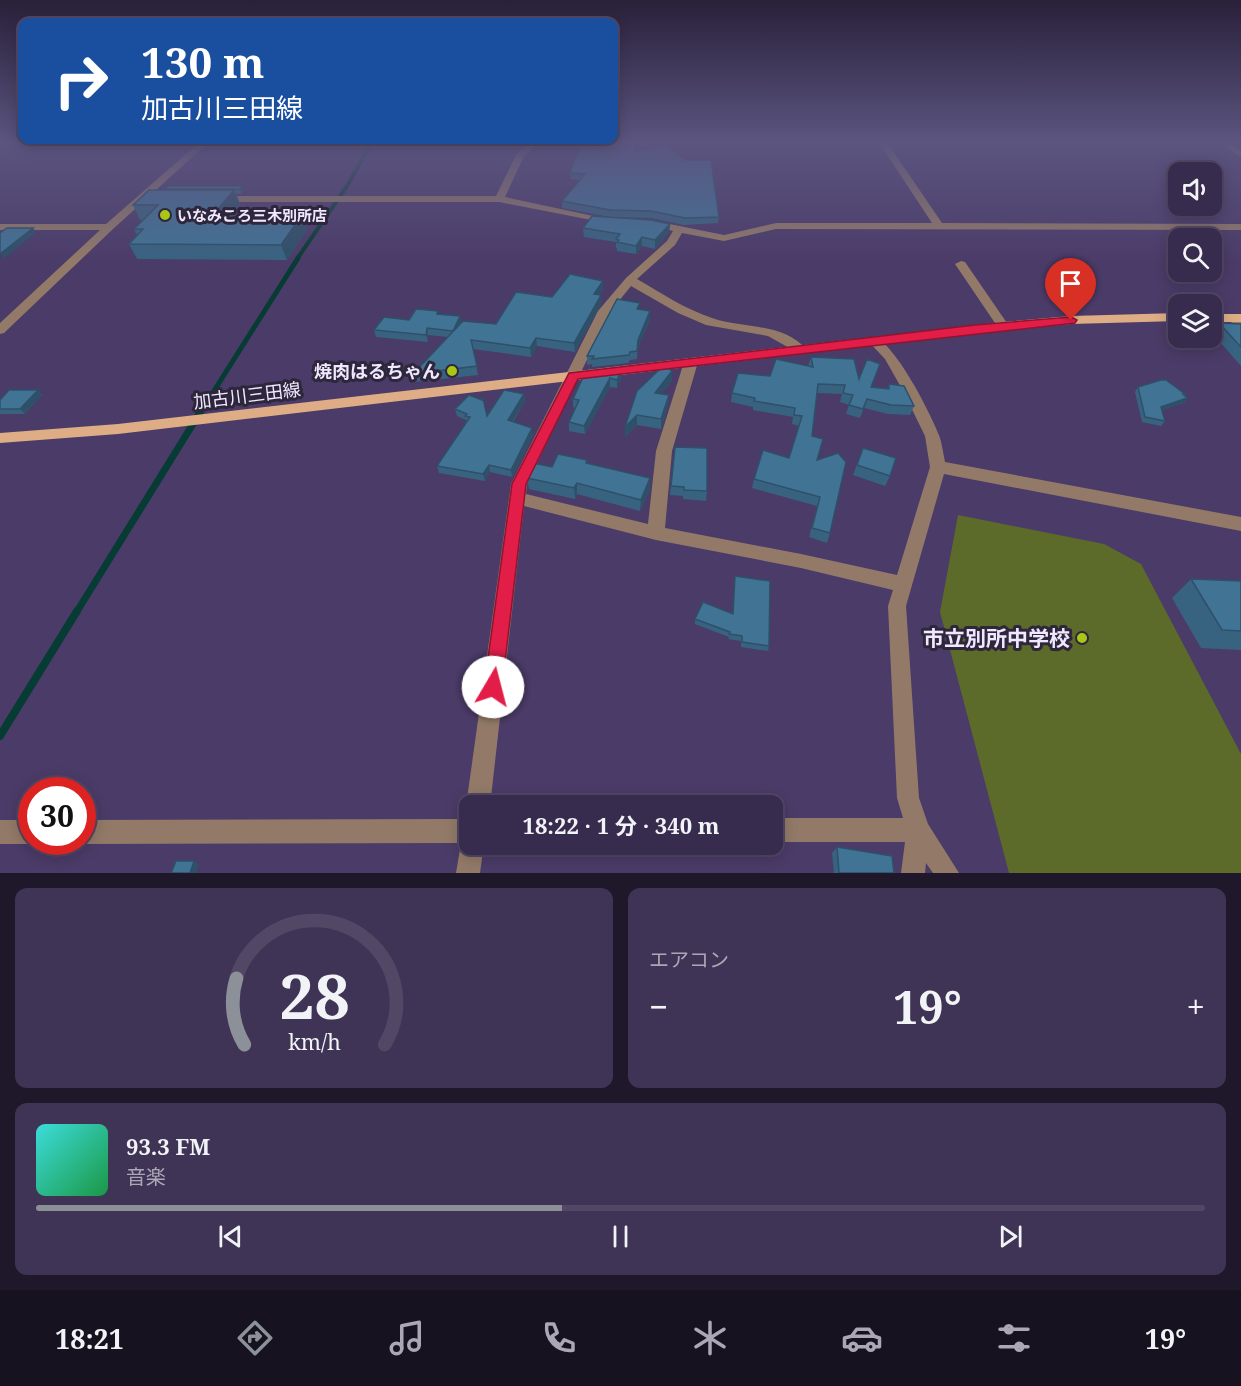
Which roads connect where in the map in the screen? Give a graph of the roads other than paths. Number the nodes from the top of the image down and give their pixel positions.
1 (160, 182) edge
2 (507, 182) edge
3 (909, 182) edge
4 (140, 199) junction
5 (152, 199) edge
6 (212, 199) edge
7 (499, 199) junction
8 (621, 222) edge
9 (641, 223) edge
10 (939, 226) junction
11 (0, 227) edge
12 (109, 227) junction
13 (1241, 227) edge
14 (679, 229) junction
15 (961, 264) dead end
16 (630, 280) junction
17 (1168, 317) edge
18 (1222, 319) edge
19 (1238, 320) edge
20 (1003, 326) junction
21 (0, 330) edge
22 (874, 341) junction
23 (800, 350) junction
24 (691, 362) junction
25 (574, 376) junction
26 (0, 438) edge
27 (938, 467) junction
28 (518, 498) junction
29 (1241, 524) edge
30 (656, 533) junction
31 (902, 584) junction
32 (478, 795) edge
33 (783, 830) edge
34 (918, 830) junction
35 (459, 831) edge
36 (0, 832) edge
37 (18, 832) edge
38 (96, 832) edge
39 (470, 855) edge
40 (468, 873) edge
41 (913, 873) edge
42 (947, 873) edge

1 - 4 street
2 - 7 street
3 - 10 street
4 - 5 street
4 - 12 street
6 - 7 street
7 - 8 street
9 - 14 street
10 - 13 street
10 - 14 street
11 - 12 street
12 - 21 street
14 - 16 street
15 - 20 street
16 - 23 street
16 - 25 street
17 - 20 main road, 加古川三田線
18 - 19 main road
20 - 22 main road, 加古川三田線
22 - 23 main road, 加古川三田線
22 - 27 street
23 - 24 main road, 加古川三田線
24 - 25 main road, 加古川三田線
24 - 30 street
25 - 26 main road, 加古川三田線
25 - 28 street
27 - 29 street
27 - 31 street
28 - 30 street
28 - 32 street
30 - 31 street
31 - 34 street
33 - 34 street
34 - 41 street
34 - 42 street
35 - 38 street
36 - 37 street
39 - 40 street

